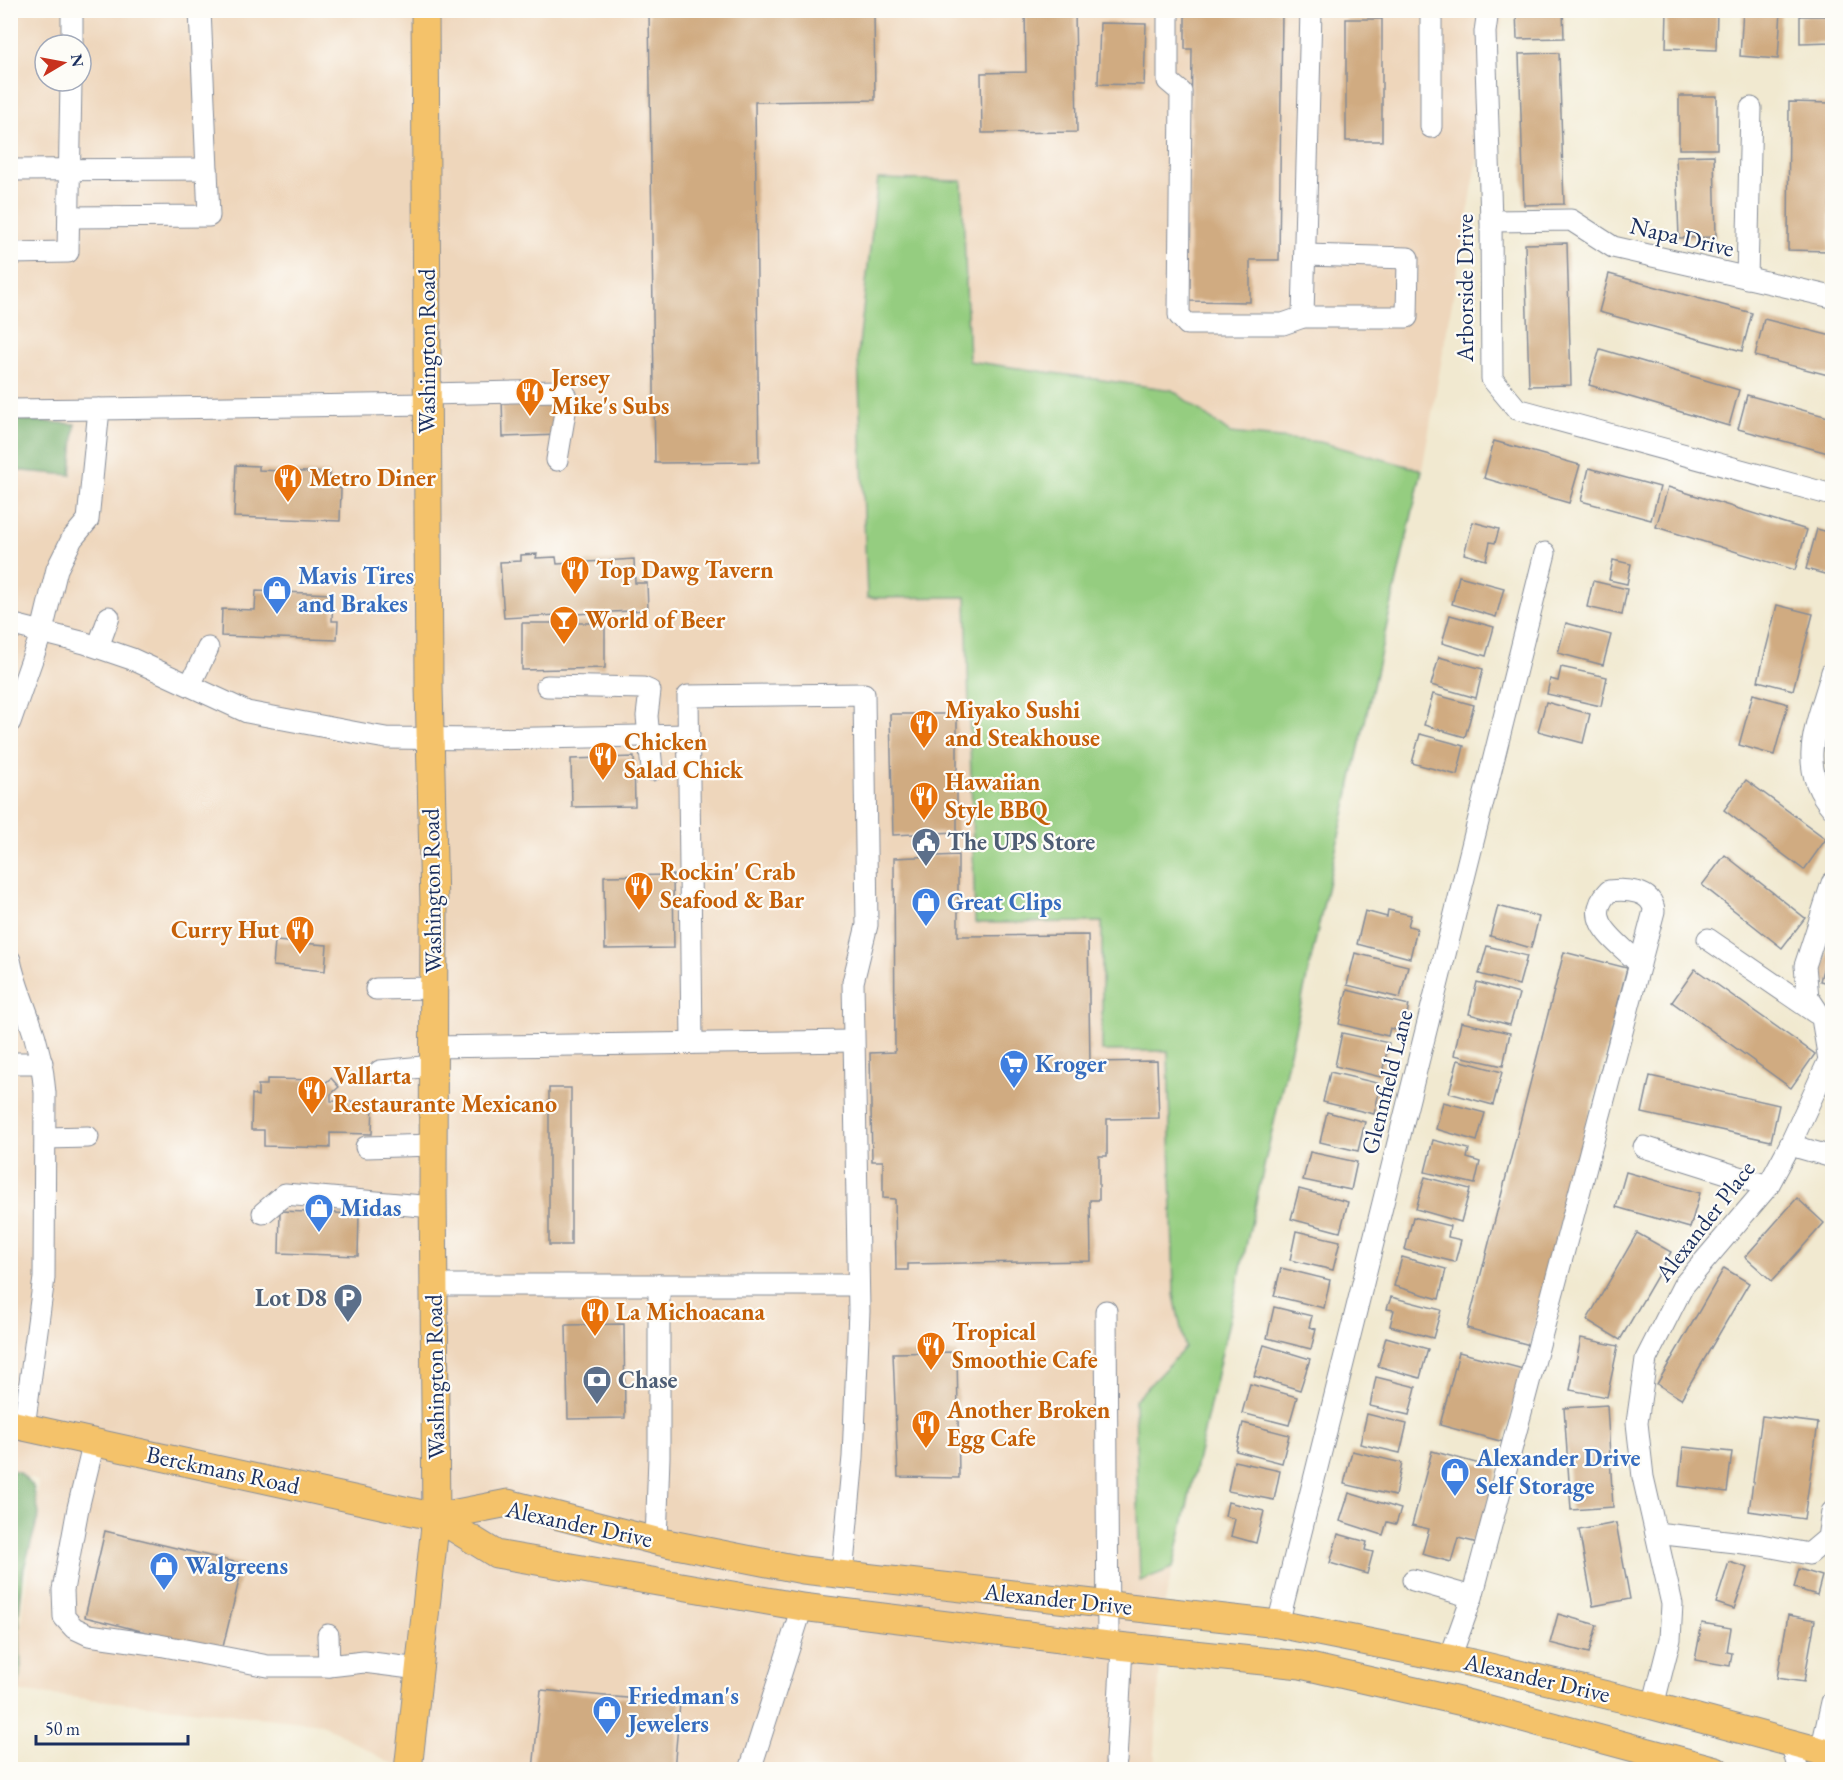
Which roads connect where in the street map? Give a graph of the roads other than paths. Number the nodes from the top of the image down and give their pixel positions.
1 (72, 10) edge
2 (200, 10) edge
3 (425, 10) edge
4 (1168, 10) edge
5 (1311, 10) edge
6 (1431, 10) edge
7 (1488, 10) edge
8 (72, 33) edge
9 (71, 93) edge
10 (1751, 108) dead end
11 (1431, 127) dead end
12 (207, 169) junction
13 (10, 170) edge
14 (69, 170) junction
15 (69, 217) junction
16 (1491, 221) junction
17 (10, 253) edge
18 (1306, 255) junction
19 (1747, 278) junction
20 (1833, 297) edge
21 (1303, 317) junction
22 (428, 399) junction
23 (99, 409) junction
24 (10, 410) edge
25 (557, 460) dead end
26 (1833, 495) edge
27 (1545, 554) dead end
28 (109, 617) dead end
29 (10, 624) edge
30 (42, 631) junction
31 (98, 647) junction
32 (208, 648) dead end
33 (1833, 672) edge
34 (190, 685) junction
35 (547, 686) dead end
36 (10, 722) edge
37 (688, 735) junction
38 (649, 736) junction
39 (431, 737) junction
40 (652, 770) dead end
41 (1833, 808) edge
42 (1833, 883) edge
43 (1708, 939) dead end
44 (10, 960) edge
45 (1640, 965) dead end
46 (434, 988) junction
47 (376, 989) dead end
48 (1828, 1019) edge
49 (852, 1041) junction
50 (692, 1043) junction
51 (433, 1056) junction
52 (10, 1063) edge
53 (42, 1063) junction
54 (380, 1071) dead end
55 (87, 1137) dead end
56 (46, 1138) junction
57 (433, 1145) junction
58 (1790, 1145) junction
59 (366, 1147) dead end
60 (1644, 1147) dead end
61 (1833, 1157) edge
62 (1768, 1186) junction
63 (433, 1206) junction
64 (263, 1213) dead end
65 (434, 1285) junction
66 (659, 1285) junction
67 (858, 1285) junction
68 (1106, 1311) dead end
69 (17, 1426) edge
70 (94, 1442) junction
71 (1833, 1512) edge
72 (436, 1517) junction
73 (1656, 1533) junction
74 (656, 1541) junction
75 (842, 1575) junction
76 (1413, 1580) dead end
77 (1472, 1598) junction
78 (1108, 1605) junction
79 (802, 1607) junction
80 (1278, 1624) junction
81 (328, 1635) dead end
82 (1115, 1646) junction
83 (1450, 1658) junction
84 (330, 1666) junction
85 (419, 1670) junction
86 (1833, 1702) edge
87 (1653, 1706) junction
88 (1791, 1743) junction
89 (1827, 1753) edge
90 (1116, 1761) dead end
91 (754, 1768) edge
92 (408, 1770) edge
93 (1716, 1770) edge
94 (1799, 1770) edge

1 - 8 street
2 - 12 street
3 - 22 main road, Washington Road
4 - 21 street
5 - 18 street
6 - 11 street
7 - 16 street, Arborside Drive
9 - 14 street
10 - 19 street
12 - 14 street
12 - 15 street
13 - 14 street
14 - 15 street
15 - 17 street
16 - 19 street, Napa Drive
16 - 26 street, Arborside Drive
18 - 21 street
18 - 21 street
19 - 20 street, Napa Drive
22 - 23 street
22 - 25 street
22 - 39 main road, Washington Road
23 - 24 street
23 - 30 street
27 - 80 street, Glennfield Lane
28 - 31 street
29 - 30 street
30 - 31 street
30 - 36 street
31 - 34 street
32 - 34 street
33 - 41 street
34 - 39 street
35 - 38 street
37 - 38 street
37 - 49 street
37 - 50 street
38 - 39 street
38 - 40 street
39 - 46 main road, Washington Road
42 - 48 street, Alexander Place
43 - 48 street
44 - 53 street
45 - 77 street
46 - 47 street
46 - 51 main road, Washington Road
48 - 58 street, Alexander Place
49 - 50 street
49 - 67 street
50 - 51 street
51 - 54 street
51 - 57 main road, Washington Road
52 - 53 street
53 - 56 street
55 - 56 street
56 - 69 street
57 - 59 street
57 - 63 main road, Washington Road
58 - 61 street
58 - 62 street, Alexander Place
60 - 62 street
62 - 73 street, Alexander Place
63 - 64 street
63 - 65 main road, Washington Road
65 - 66 street
65 - 72 main road, Washington Road
66 - 67 street
66 - 74 street
67 - 75 street
68 - 78 street
69 - 70 main road, Berckmans Road
70 - 72 main road, Berckmans Road
70 - 84 street
71 - 73 street
72 - 74 main road, Alexander Drive
72 - 79 main road, Alexander Drive
72 - 85 main road, Washington Road
73 - 87 street, Alexander Place
74 - 75 main road, Alexander Drive
75 - 78 main road, Alexander Drive
76 - 77 street
77 - 83 street
78 - 80 main road, Alexander Drive
78 - 82 street
79 - 82 main road, Alexander Drive
79 - 91 street
80 - 83 main road, Alexander Drive
81 - 84 street
82 - 90 street
82 - 93 main road, Alexander Drive
83 - 87 main road, Alexander Drive
84 - 85 street
85 - 92 main road, Washington Road
86 - 89 street
87 - 88 main road, Alexander Drive
88 - 89 main road, Alexander Drive
88 - 94 street

